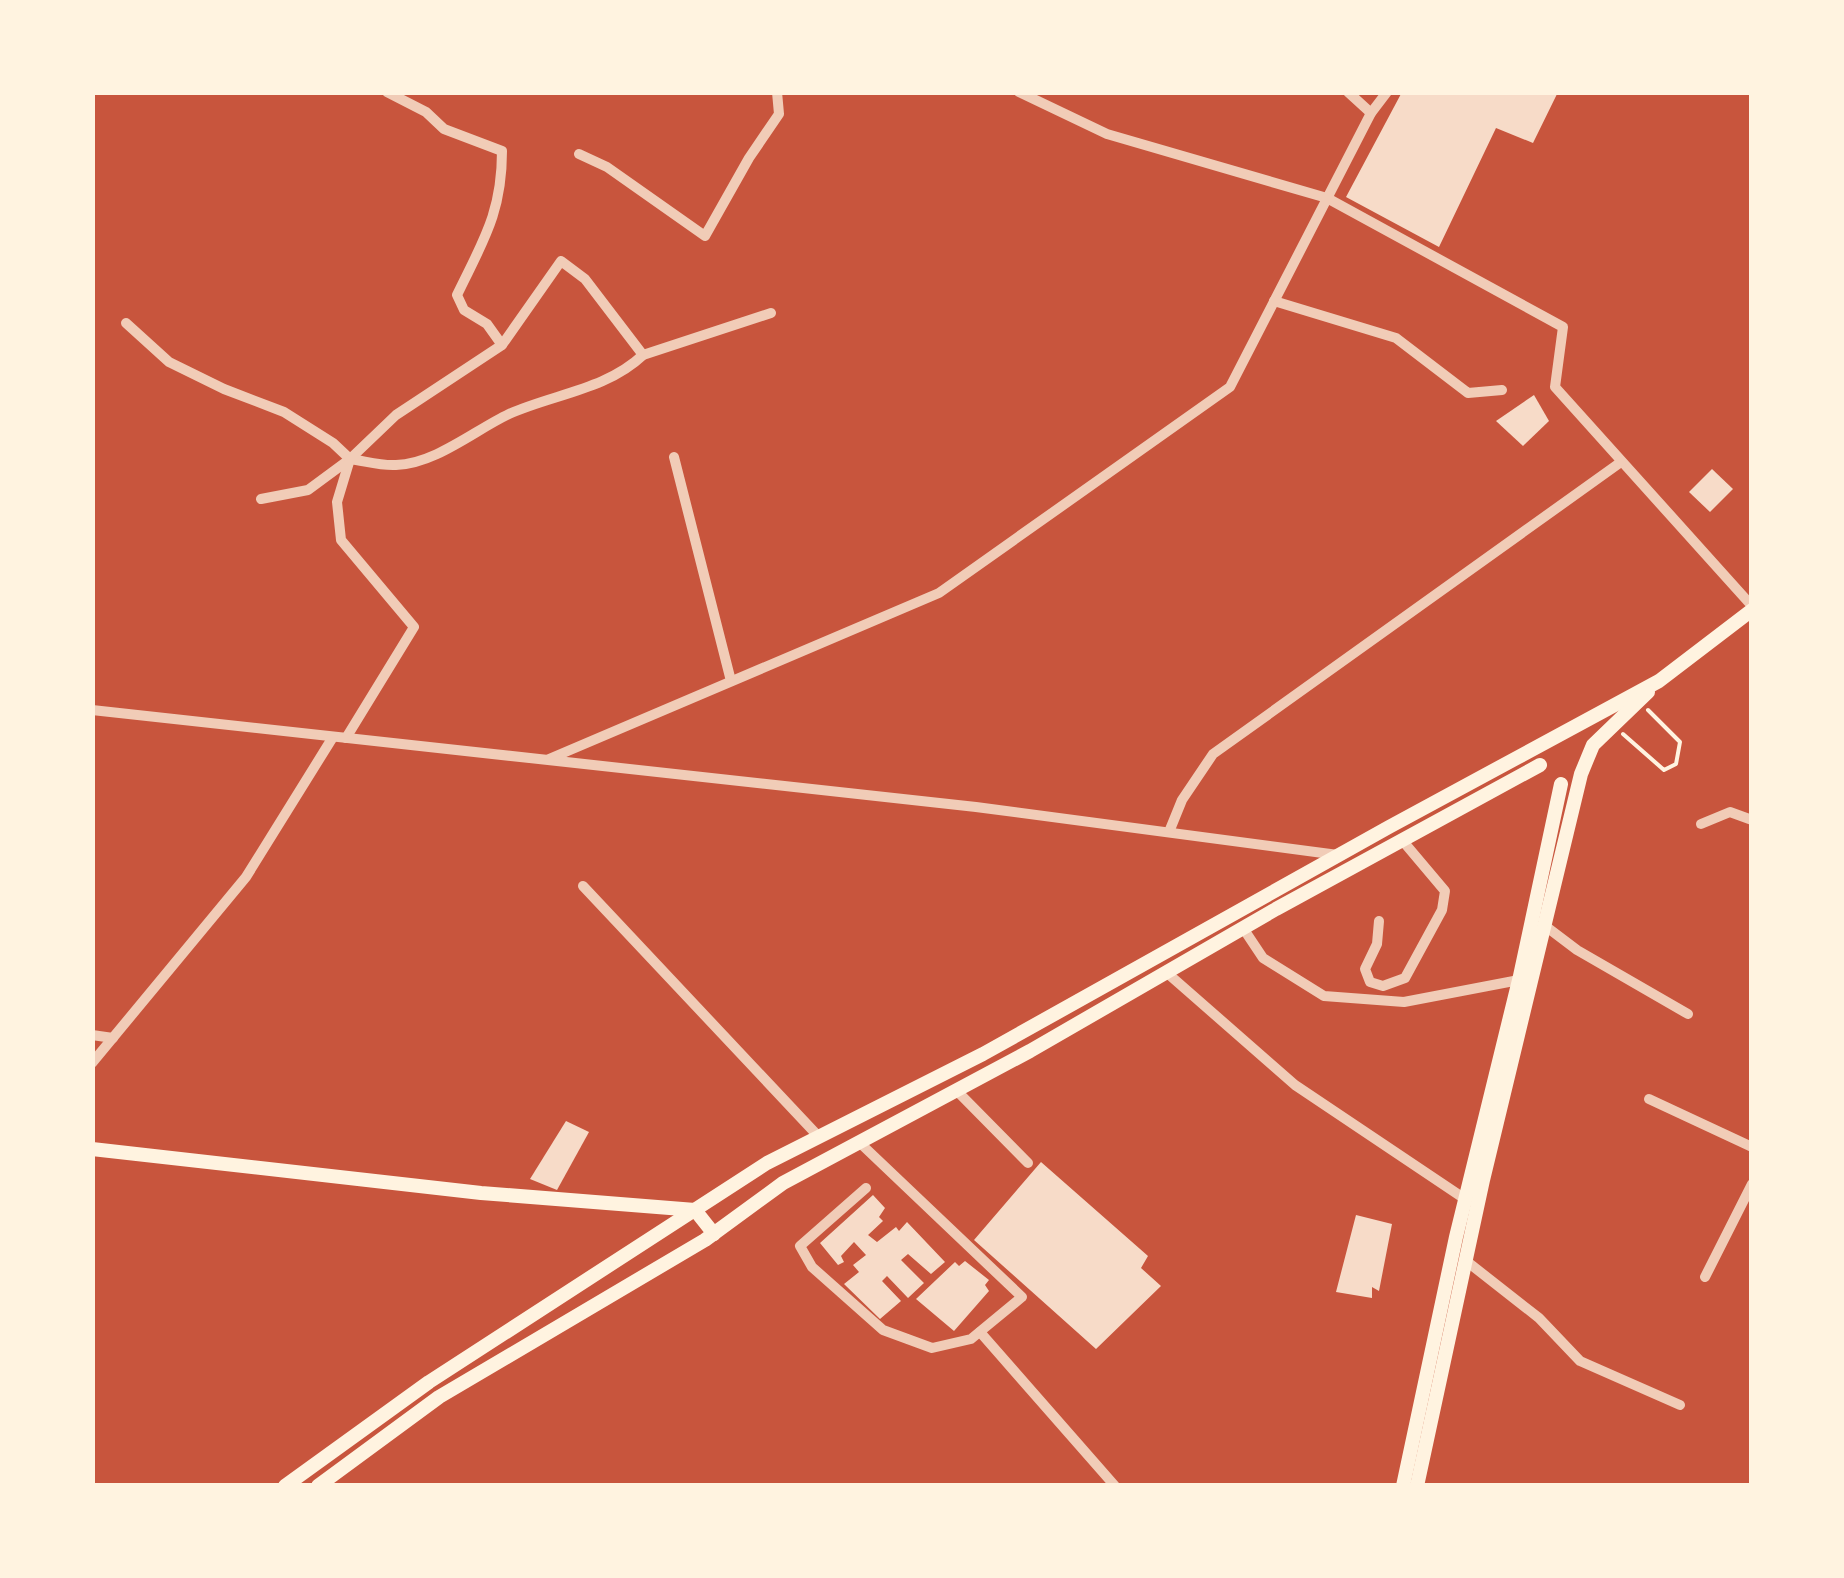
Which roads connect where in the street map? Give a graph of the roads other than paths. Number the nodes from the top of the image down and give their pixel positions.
1 (387, 92) edge
2 (777, 92) edge
3 (1019, 92) edge
4 (1348, 92) edge
5 (1387, 92) edge
6 (1371, 113) junction
7 (579, 154) dead end
8 (1327, 198) junction
9 (1274, 302) junction
10 (771, 314) dead end
11 (126, 323) dead end
12 (502, 345) junction
13 (643, 356) junction
14 (1502, 390) dead end
15 (674, 457) dead end
16 (350, 459) junction
17 (1621, 462) junction
18 (261, 499) dead end
19 (1752, 608) edge
20 (731, 681) junction
21 (1659, 681) junction
22 (92, 710) edge
23 (1569, 729) junction
24 (333, 737) junction
25 (346, 738) junction
26 (1546, 740) junction
27 (1592, 744) junction
28 (546, 760) junction
29 (1540, 765) junction
30 (1581, 774) junction
31 (1561, 784) junction
32 (1752, 820) edge
33 (1701, 824) dead end
34 (1169, 832) junction
35 (1402, 840) junction
36 (1339, 855) junction
37 (582, 886) dead end
38 (1378, 920) dead end
39 (1544, 925) junction
40 (1243, 928) junction
41 (1166, 972) junction
42 (1519, 980) junction
43 (1688, 1014) dead end
44 (92, 1034) edge
45 (113, 1038) junction
46 (92, 1063) edge
47 (956, 1090) junction
48 (1648, 1099) dead end
49 (820, 1137) junction
50 (859, 1142) junction
51 (1752, 1147) edge
52 (92, 1149) edge
53 (1028, 1163) dead end
54 (1752, 1184) edge
55 (866, 1188) dead end
56 (1465, 1199) junction
57 (695, 1210) junction
58 (714, 1234) junction
59 (1465, 1260) junction
60 (1705, 1277) dead end
61 (1445, 1317) junction
62 (980, 1332) junction
63 (1680, 1405) dead end
64 (285, 1486) edge
65 (318, 1486) edge
66 (1116, 1486) edge
67 (1403, 1486) edge
68 (1417, 1486) edge

1 - 12 street
2 - 7 street
3 - 8 street
4 - 6 street
5 - 6 street
6 - 8 street
8 - 9 street
8 - 17 street
9 - 14 street
9 - 20 street
10 - 13 street
11 - 16 street
12 - 13 street
12 - 16 street
13 - 16 street
15 - 20 street
16 - 18 street
16 - 25 street
17 - 19 street
17 - 34 street
19 - 21 main road
20 - 28 street
21 - 23 main road
21 - 27 main road
22 - 24 street
23 - 26 main road
23 - 27 main road
24 - 25 street
24 - 45 street
25 - 28 street
26 - 29 main road
26 - 36 main road
27 - 30 main road
28 - 34 street
29 - 31 main road
29 - 35 main road
30 - 31 main road
30 - 39 main road
31 - 42 main road
32 - 33 street
34 - 36 street
35 - 38 street
35 - 40 main road
36 - 49 main road
37 - 49 street
39 - 43 street
39 - 59 main road
40 - 41 main road
40 - 42 street
41 - 47 main road
41 - 56 street
42 - 56 main road
44 - 45 street
45 - 46 street
47 - 50 main road
47 - 53 street
48 - 51 street
49 - 57 main road
50 - 58 main road
50 - 62 street
52 - 57 main road
54 - 60 street
55 - 62 street
56 - 61 main road
57 - 58 main road
57 - 64 main road
58 - 65 main road
59 - 61 main road
59 - 63 street
61 - 67 main road
61 - 68 main road
62 - 66 street

